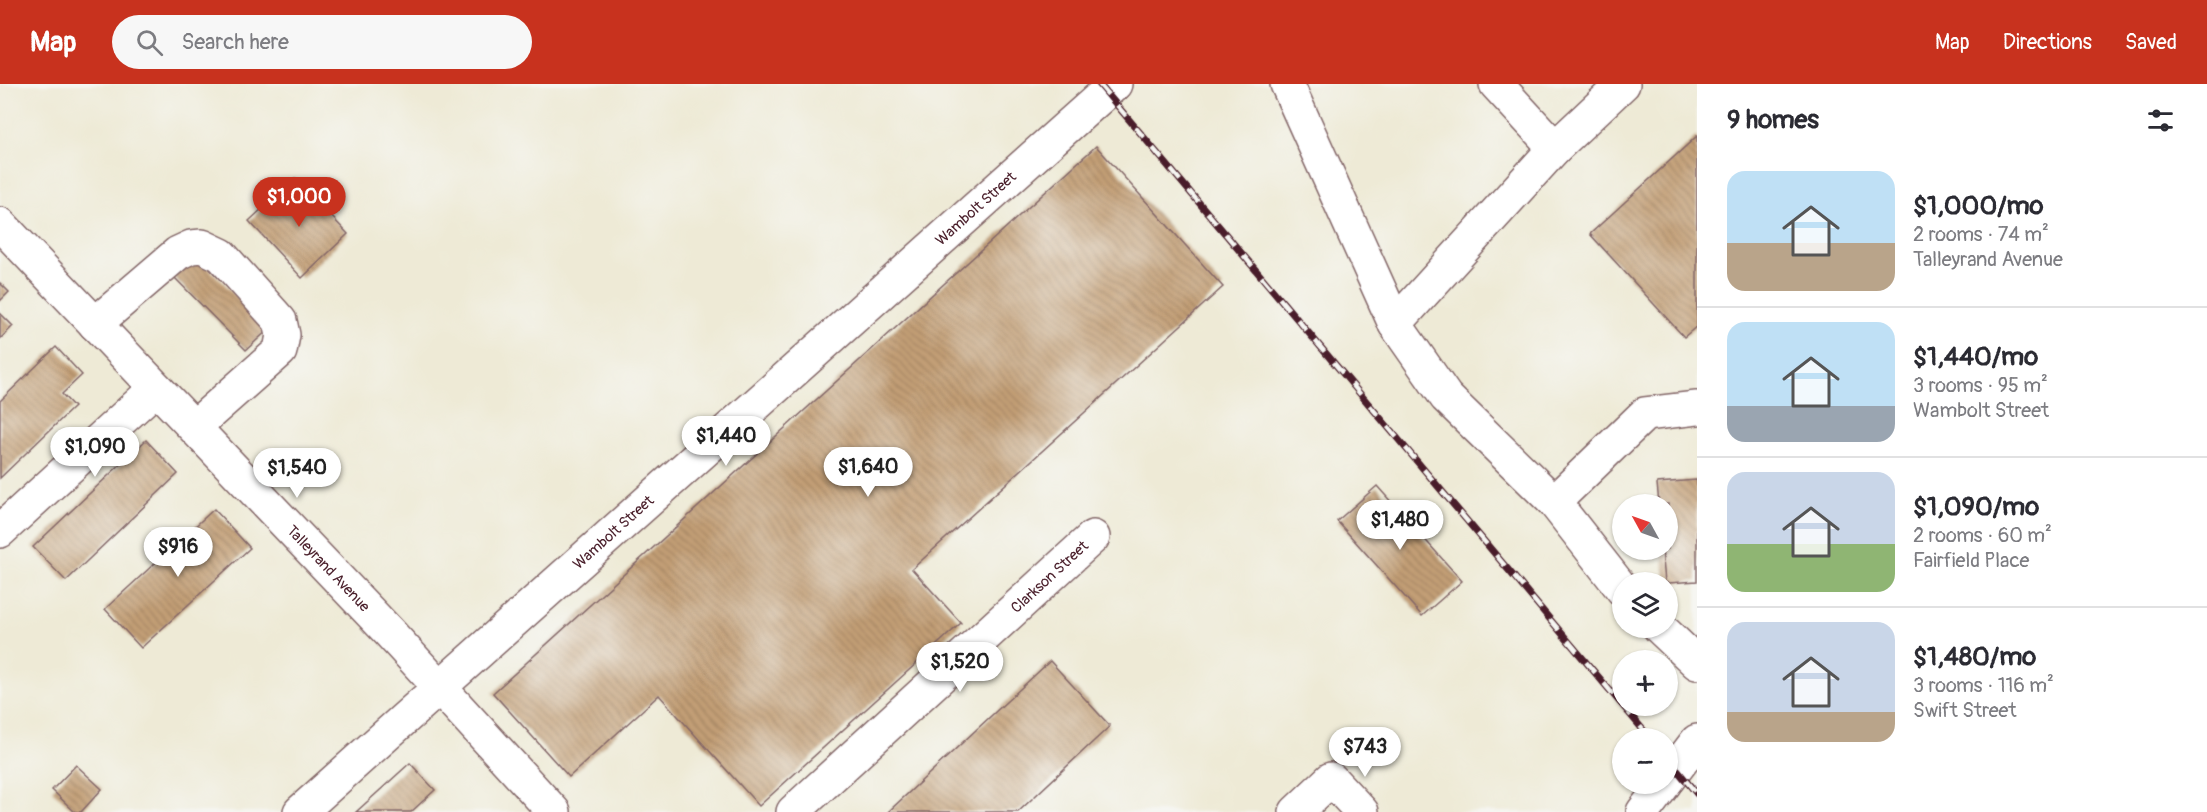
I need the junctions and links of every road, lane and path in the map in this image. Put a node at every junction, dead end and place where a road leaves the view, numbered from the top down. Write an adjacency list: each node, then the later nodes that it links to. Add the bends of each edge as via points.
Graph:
1 (1115, 84): 18 (street, Wambolt Street)
2 (1287, 84): 8 (street)
3 (1496, 84): 5 (street)
4 (1623, 84): 5 (street)
5 (1555, 148): 8 (street)
6 (0, 225): 7 (street, Talleyrand Avenue)
7 (95, 324): 9 (street, Talleyrand Avenue); 11 (street, via 178,253 202,246 221,255 280,321 283,334 280,351)
8 (1395, 324): 12 (street, via 1446,397)
9 (156, 388): 11 (street, Talleyrand Avenue); 13 (street)
10 (1697, 408): 12 (street, via 1645,414)
11 (194, 427): 18 (street, Talleyrand Avenue)
12 (1554, 502): 15 (street)
13 (0, 531)
14 (1093, 537): 24 (street, Clarkson Street)
15 (1612, 576)
16 (1671, 638): 17 (street)
17 (1697, 663)
18 (440, 689): 22 (street, Wambolt Street); 23 (street, Talleyrand Avenue)
19 (1697, 741): 20 (street)
20 (1678, 766)
21 (1657, 794): 27 (street)
22 (300, 812)
23 (554, 812)
24 (793, 812)
25 (1296, 812): 26 (street, via 1331,779)
26 (1362, 812)
27 (1643, 812)

